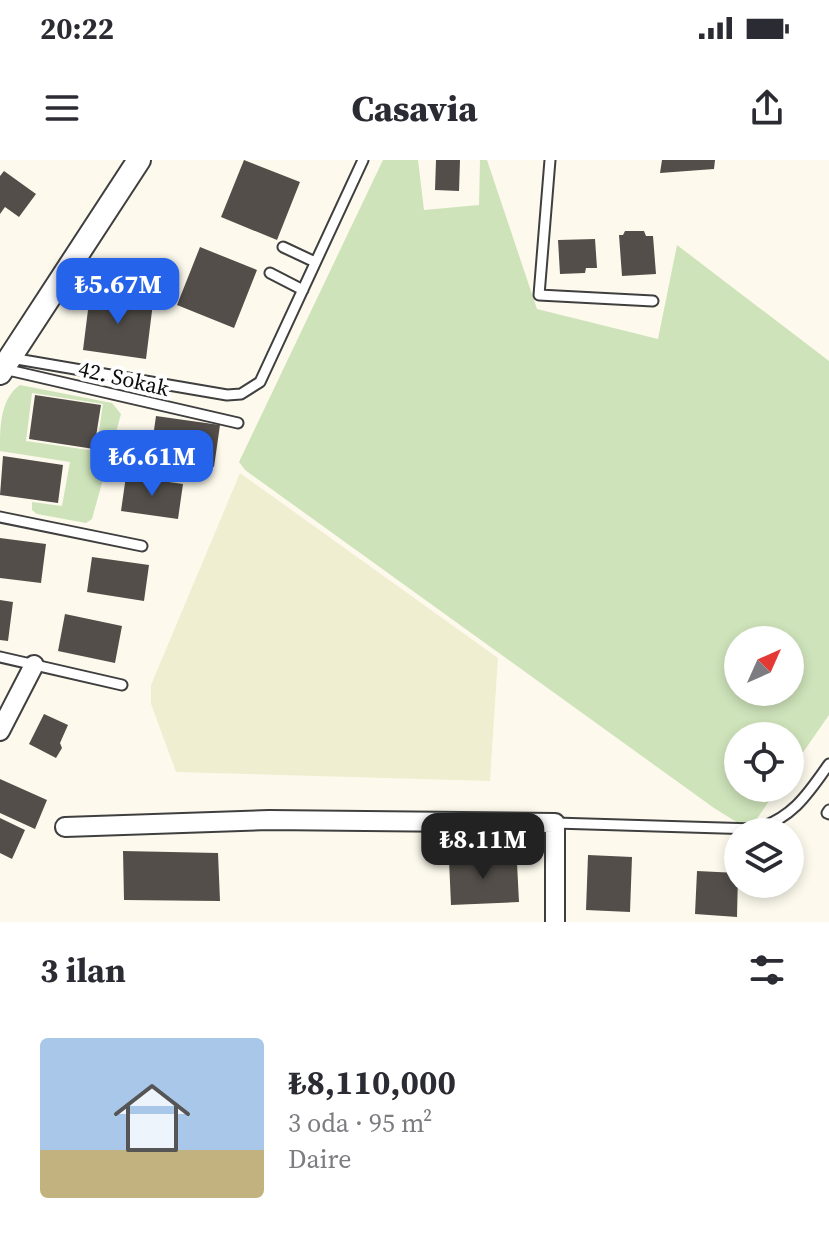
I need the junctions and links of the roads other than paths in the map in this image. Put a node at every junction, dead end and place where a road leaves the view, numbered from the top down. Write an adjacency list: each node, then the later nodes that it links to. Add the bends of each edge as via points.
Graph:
1 (139, 160): 9 (street)
2 (363, 160): 5 (lane)
3 (550, 160): 8 (lane, via 539,295)
4 (283, 247): 5 (lane)
5 (315, 262): 7 (lane)
6 (270, 273): 7 (lane)
7 (303, 290): 9 (lane, via 260,382 241,394)
8 (653, 301)
9 (4, 366): 10 (lane, 42. Sokak)
10 (238, 423)
11 (0, 517): 12 (lane)
12 (142, 546)
13 (0, 657): 14 (lane)
14 (34, 665): 15 (lane); 16 (street)
15 (122, 685)
16 (0, 731)
17 (829, 764): 18 (lane, via 789,814 755,829)
18 (555, 823): 19 (street, via 269,820); 20 (street)
19 (65, 827)
20 (555, 922)

